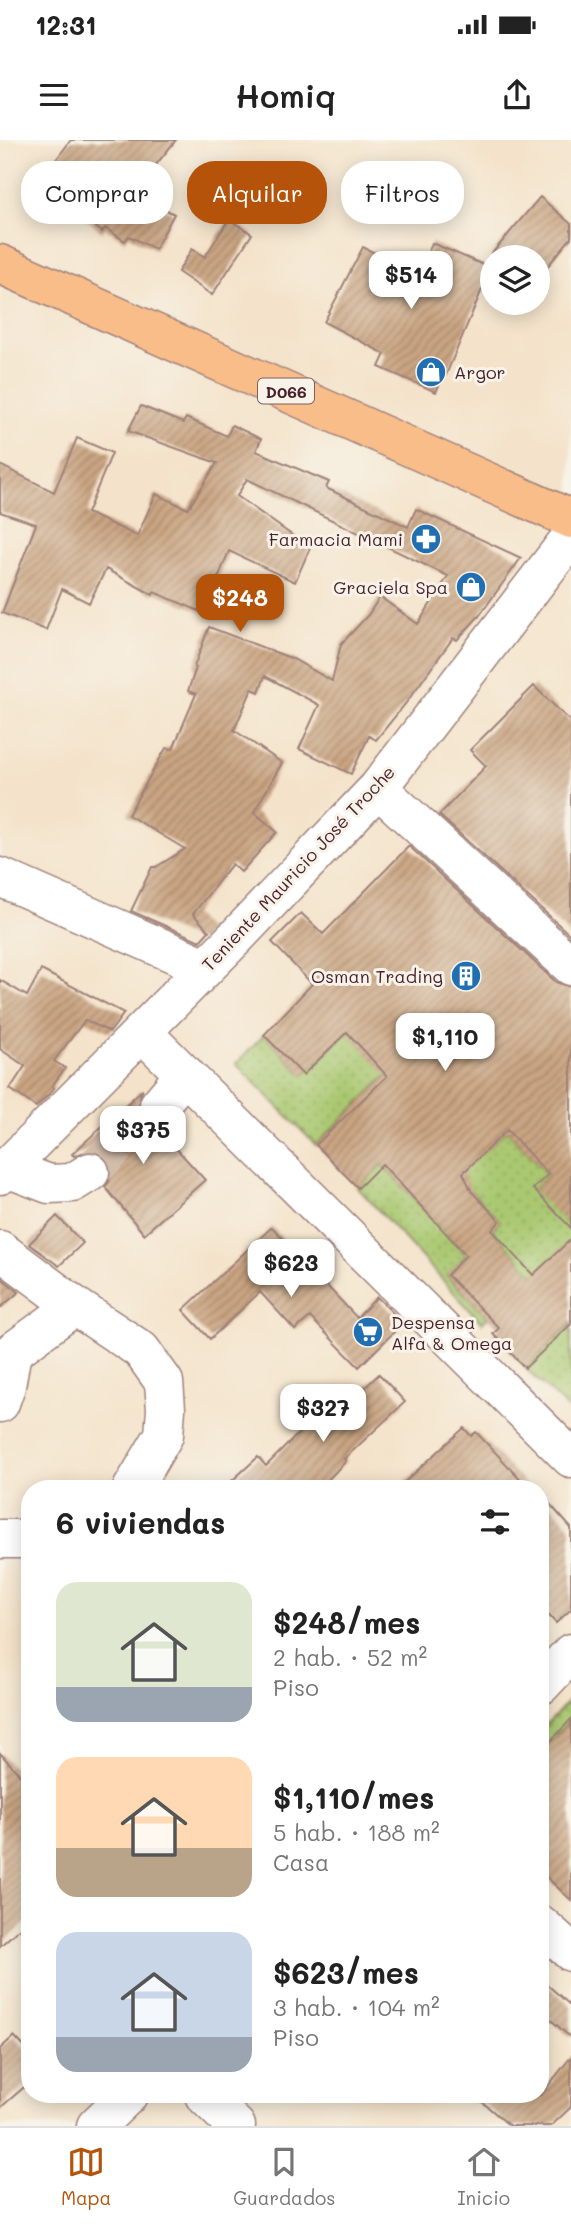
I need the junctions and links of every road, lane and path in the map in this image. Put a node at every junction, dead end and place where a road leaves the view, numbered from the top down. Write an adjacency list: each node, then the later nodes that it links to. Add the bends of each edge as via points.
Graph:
1 (0, 264): 2 (main road, D066)
2 (571, 519)
3 (571, 537): 4 (street, Teniente Mauricio José Troche)
4 (378, 788): 6 (street); 7 (street, Teniente Mauricio José Troche)
5 (0, 877): 7 (street)
6 (571, 966)
7 (205, 967): 8 (street, Teniente Mauricio José Troche)
8 (142, 1032): 9 (street); 11 (street, Teniente Mauricio José Troche)
9 (186, 1074): 10 (street); 17 (street)
10 (159, 1105)
11 (3, 1172): 12 (street, via 49,1184 72,1183)
12 (90, 1172)
13 (0, 1250): 14 (street)
14 (75, 1306): 15 (street); 18 (street, via 141,1350 164,1382 164,1435)
15 (6, 1357): 16 (street, via 6,1387)
16 (0, 1403)
17 (571, 1458)
18 (137, 1480)
19 (0, 1539): 20 (street)
20 (21, 1539)
21 (571, 1653): 22 (street)
22 (549, 1676)
23 (549, 1932): 24 (street)
24 (571, 1952)
25 (120, 2103): 27 (street)
26 (212, 2103): 28 (street)
27 (96, 2126)
28 (236, 2126)

